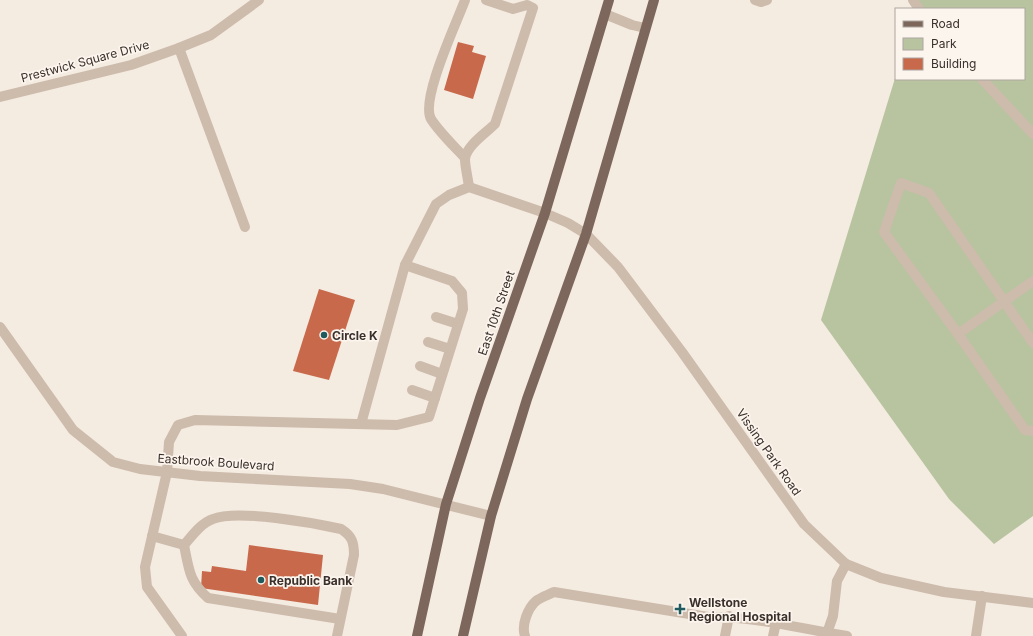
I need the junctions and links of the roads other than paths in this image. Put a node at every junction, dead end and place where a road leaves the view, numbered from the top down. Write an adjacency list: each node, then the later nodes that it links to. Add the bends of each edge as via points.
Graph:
1 (258, 0): 11 (street, Prestwick Square Drive, via 211,35)
2 (465, 0): 15 (street, via 429,101 430,118)
3 (486, 0): 8 (street, via 513,9)
4 (609, 0): 9 (main road, East 10th Street)
5 (654, 0): 10 (main road)
6 (755, 0): 7 (street)
7 (767, 0)
8 (527, 4): 15 (street, via 495,124 472,144)
9 (605, 14): 10 (street); 17 (main road, East 10th Street)
10 (645, 28): 19 (main road)
11 (179, 48): 13 (street, Prestwick Square Drive, via 131,65); 18 (street)
12 (983, 80): 14 (street)
13 (0, 97)
14 (1033, 134)
15 (465, 158): 16 (street)
16 (469, 187): 17 (street, Vissing Park Road); 20 (street, via 449,195 436,204)
17 (545, 213): 19 (street, Vissing Park Road); 37 (main road, East 10th Street)
18 (245, 227)
19 (586, 234): 38 (main road, via 527,399); 41 (street, Vissing Park Road, via 618,267 682,352 804,524)
20 (405, 266): 24 (street, via 452,281 462,293 464,309); 34 (street, via 398,305)
21 (1033, 280): 22 (street)
22 (1004, 301): 26 (street); 26 (street, via 929,193 901,183 884,232); 28 (street)
23 (436, 317): 24 (street)
24 (458, 324): 29 (street)
25 (0, 327): 36 (street, Eastbrook Boulevard, via 73,430 113,462)
26 (958, 334): 35 (street, via 1025,430)
27 (428, 342): 29 (street)
28 (1033, 343)
29 (450, 350): 31 (street)
30 (420, 366): 31 (street)
31 (442, 374): 33 (street)
32 (412, 390): 33 (street)
33 (435, 398): 34 (street, via 429,417 397,425)
34 (361, 424): 36 (street, via 195,420 178,425 170,442)
35 (1033, 431)
36 (167, 472): 37 (street, Eastbrook Boulevard, via 242,479 350,484); 39 (street)
37 (446, 504): 38 (street, Eastbrook Boulevard); 50 (main road, East 10th Street)
38 (491, 516): 51 (main road)
39 (152, 536): 40 (street); 48 (street, via 145,567 147,587)
40 (184, 546): 45 (street, via 189,571 196,587 208,598); 45 (street, via 199,528 212,519 223,516 259,516 341,529 350,534 354,544 354,555)
41 (846, 564): 42 (street, Vissing Park Road, via 881,578 944,592); 47 (street, via 837,581 833,616)
42 (982, 596): 43 (street, Vissing Park Road); 56 (street)
43 (1033, 603)
44 (729, 616): 46 (street); 52 (street, via 708,617 554,592 536,601 526,615 523,632); 53 (street)
45 (340, 619): 49 (street)
46 (776, 623): 47 (street); 54 (street)
47 (826, 634): 55 (street)
48 (182, 636)
49 (337, 636)
50 (417, 636)
51 (464, 636)
52 (525, 636)
53 (725, 636)
54 (774, 636)
55 (847, 636)
56 (976, 636)

